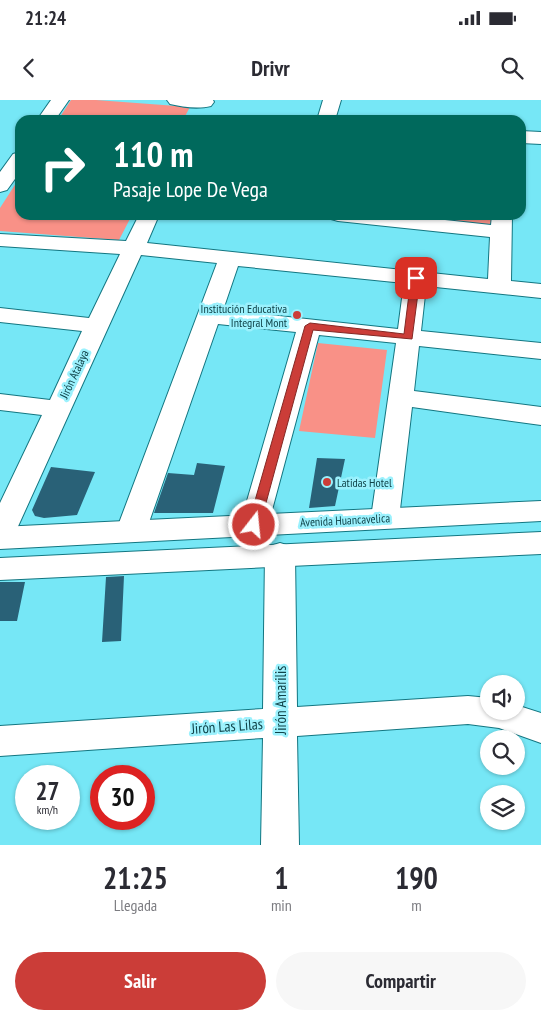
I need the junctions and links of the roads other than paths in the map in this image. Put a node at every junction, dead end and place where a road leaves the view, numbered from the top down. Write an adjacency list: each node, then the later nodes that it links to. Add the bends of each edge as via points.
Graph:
1 (60, 100): 5 (main road)
2 (176, 100): 4 (main road)
3 (332, 100): 7 (main road)
4 (206, 101): 6 (main road)
5 (50, 115)
6 (199, 115)
7 (328, 115)
8 (526, 137): 9 (main road)
9 (541, 138)
10 (15, 165): 11 (main road)
11 (0, 186)
12 (147, 220): 16 (main road, Jirón Atalaya)
13 (429, 220): 14 (main road)
14 (502, 224): 19 (main road)
15 (0, 240): 16 (main road)
16 (133, 248): 17 (main road); 23 (main road, Jirón Atalaya)
17 (230, 258): 18 (main road); 22 (main road)
18 (416, 278): 19 (main road); 25 (main road)
19 (499, 287): 20 (main road)
20 (541, 291)
21 (0, 315): 23 (main road)
22 (209, 316): 24 (main road); 34 (main road)
23 (96, 326): 29 (main road, Jirón Atalaya)
24 (310, 326): 25 (main road); 33 (main road)
25 (408, 337): 26 (main road); 27 (main road)
26 (541, 351)
27 (401, 397): 30 (main road); 32 (main road)
28 (0, 402): 29 (main road)
29 (58, 409): 35 (main road, Jirón Atalaya)
30 (541, 416)
31 (541, 511): 32 (main road, Avenida Huancavelica)
32 (386, 518): 33 (main road, Avenida Huancavelica)
33 (254, 525): 34 (main road, Avenida Huancavelica)
34 (131, 531): 36 (main road, Avenida Huancavelica)
35 (0, 533)
36 (0, 538)
37 (541, 543): 38 (main road)
38 (280, 554): 39 (main road); 40 (main road, Jirón Amarilis)
39 (0, 569)
40 (280, 722): 41 (main road, Jirón Las Lilas, via 468,710 499,714); 42 (main road, Jirón Las Lilas); 43 (main road, Jirón Amarilis)
41 (541, 728)
42 (0, 741)
43 (280, 845)

